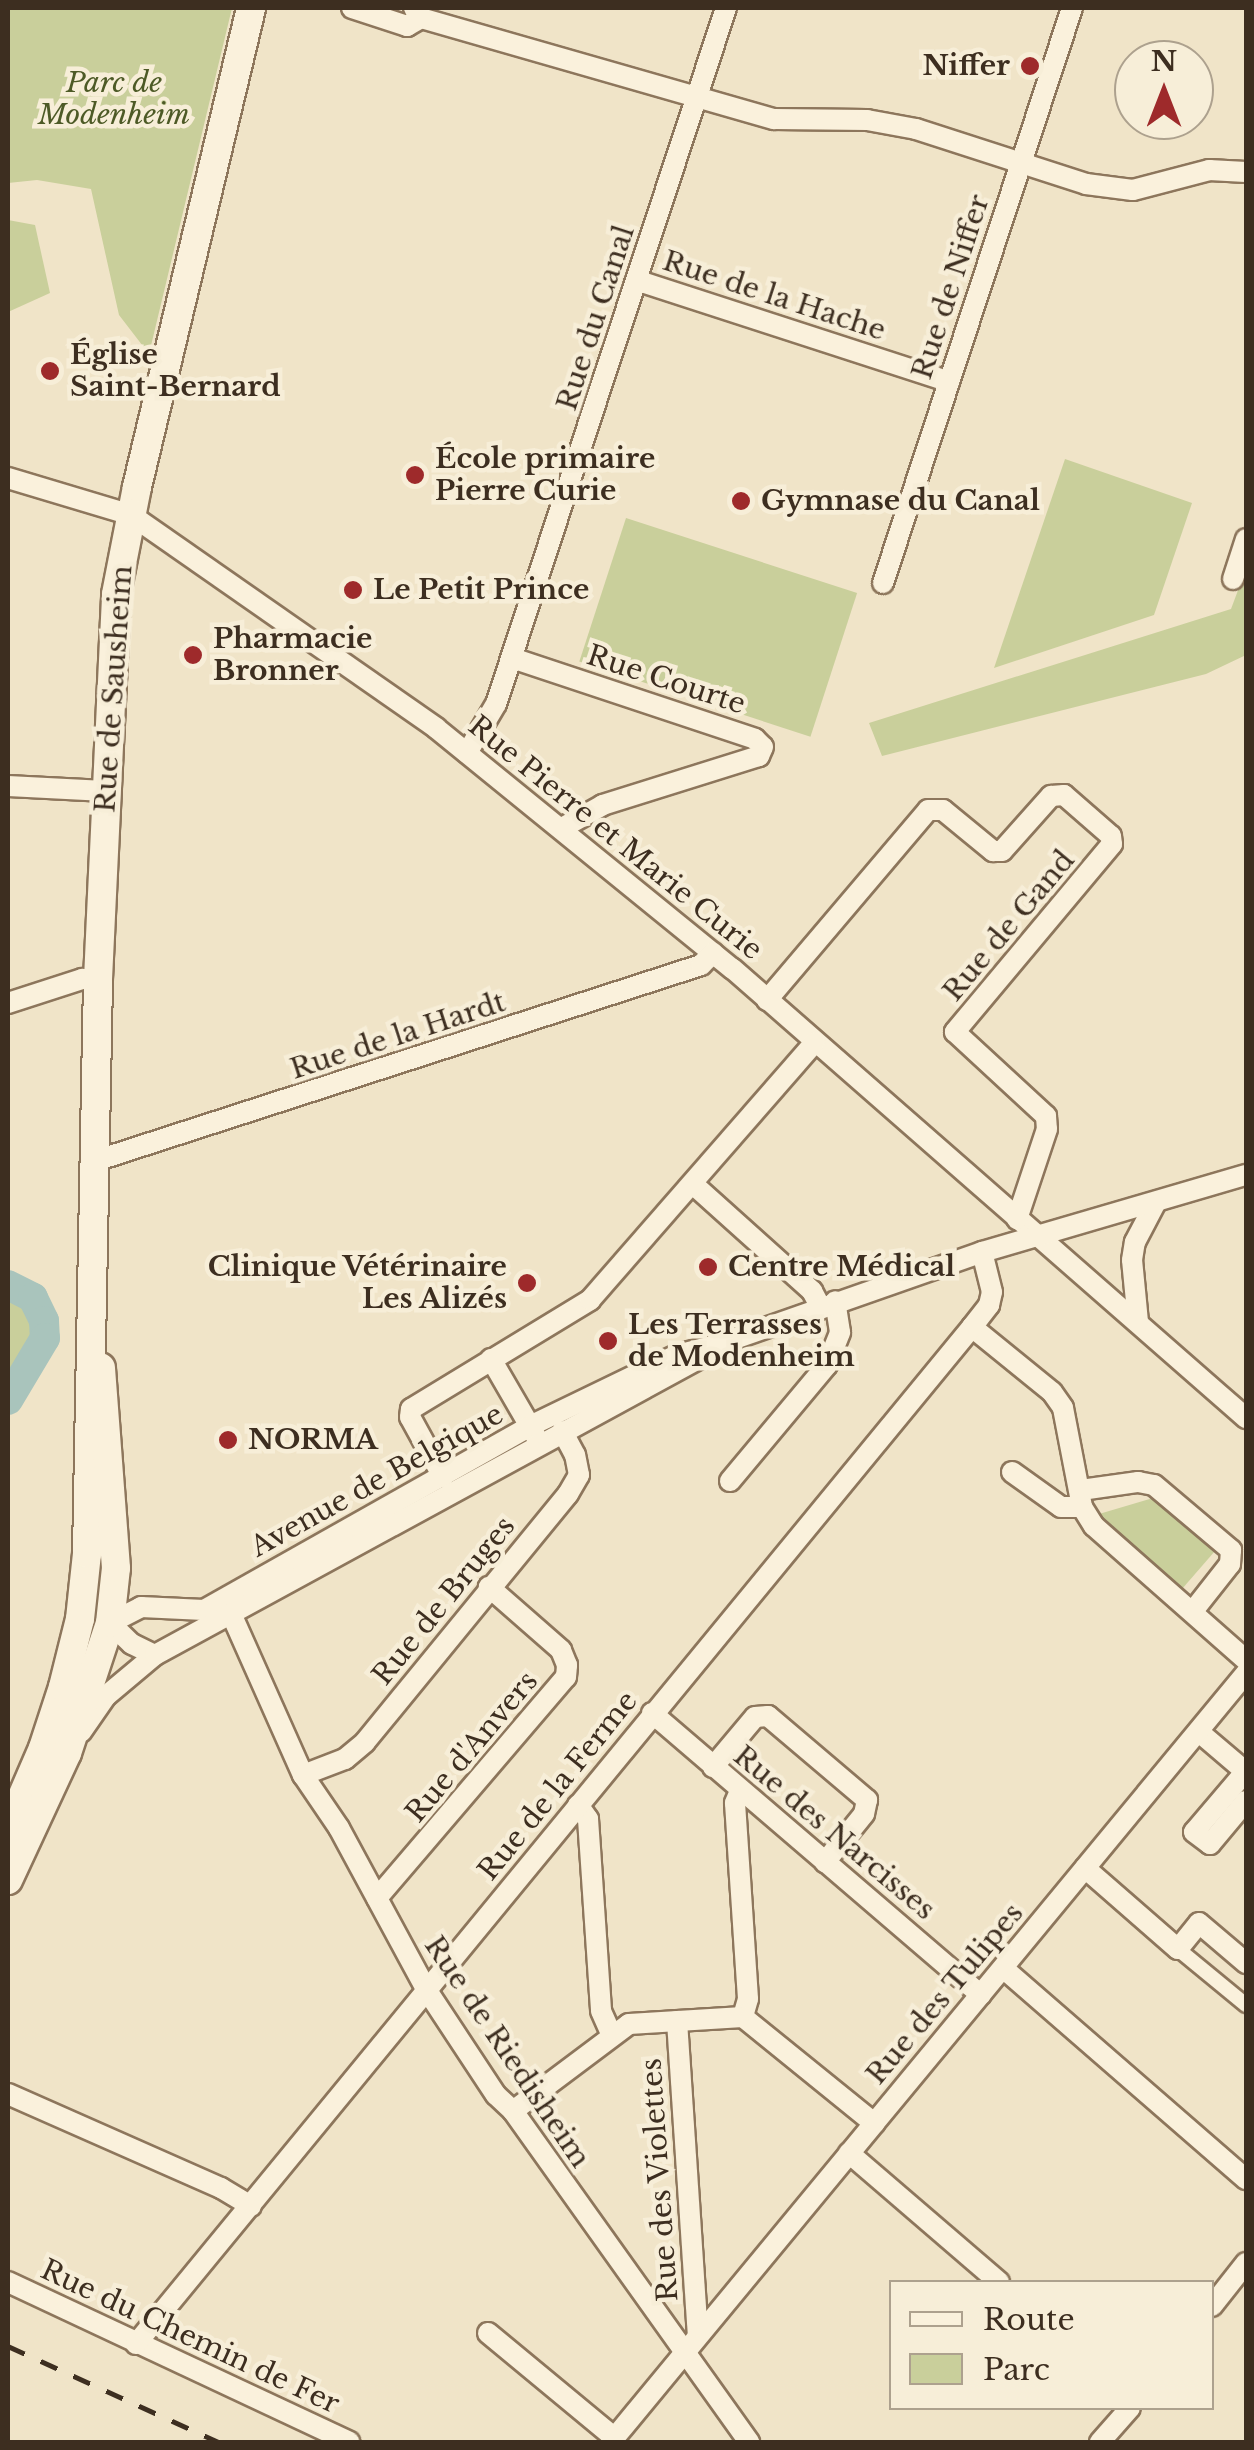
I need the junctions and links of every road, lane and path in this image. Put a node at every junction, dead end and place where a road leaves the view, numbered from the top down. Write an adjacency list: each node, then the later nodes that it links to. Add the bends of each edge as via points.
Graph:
1 (251, 8): 12 (main road, Rue de Sausheim)
2 (352, 8): 5 (street, via 407,26)
3 (726, 8): 6 (street, Rue du Canal)
4 (1072, 8): 7 (street, Rue de Niffer)
5 (417, 13): 6 (street)
6 (697, 98): 7 (street, via 774,119 867,120 916,129); 9 (street, Rue du Canal)
7 (1020, 164): 8 (street, via 1133,190 1209,170); 10 (street, Rue de Niffer)
8 (1246, 172)
9 (639, 280): 10 (street, Rue de la Hache); 16 (street, Rue du Canal)
10 (949, 382): 15 (street, Rue de Niffer)
11 (8, 478): 12 (street, Rue Pierre et Marie Curie)
12 (132, 516): 17 (street, Rue Pierre et Marie Curie); 19 (main road, Rue de Sausheim, via 116,594)
13 (1246, 539): 14 (street)
14 (1234, 578)
15 (883, 583)
16 (512, 658): 17 (street, Rue du Canal, via 496,704); 20 (street, Rue Courte, via 762,747 758,756 603,805)
17 (467, 753): 20 (street, Rue Pierre et Marie Curie)
18 (8, 786): 19 (street)
19 (105, 791): 22 (main road, Rue de Sausheim)
20 (562, 828): 21 (street, Rue Pierre et Marie Curie)
21 (714, 953): 23 (street, Rue Pierre et Marie Curie); 26 (street, Rue de la Hardt, via 701,966)
22 (98, 979): 24 (street); 26 (main road, Rue de Sausheim)
23 (768, 1000): 25 (street, Rue Pierre et Marie Curie); 30 (street, Rue de Gand, via 928,810 943,810 993,851 1002,851 1051,796 1064,795 1112,836 956,1032 1046,1116)
24 (8, 1003)
25 (815, 1042): 28 (street); 30 (street, Rue Pierre et Marie Curie)
26 (94, 1161): 35 (main road, Rue de Sausheim)
27 (1246, 1175): 29 (street, Avenue de Belgique)
28 (694, 1184): 33 (street); 38 (street, via 590,1300)
29 (1156, 1202): 31 (street, Avenue de Belgique); 34 (street, via 1132,1260)
30 (1017, 1218): 31 (street, Rue Pierre et Marie Curie)
31 (1036, 1238): 32 (street, Avenue de Belgique); 34 (street, Rue Pierre et Marie Curie)
32 (982, 1252): 33 (street, Avenue de Belgique); 36 (street, Rue de la Ferme, via 992,1292)
33 (828, 1304): 37 (street, Avenue de Belgique); 44 (street, via 840,1332 827,1364)
34 (1138, 1322): 39 (street, Rue Pierre et Marie Curie)
35 (94, 1324): 49 (main road, Rue de Sausheim); 50 (main road, Rue de Sausheim, via 114,1502)
36 (972, 1326): 45 (street, via 1063,1408); 54 (street, Rue de la Ferme)
37 (720, 1344): 40 (street, Avenue de Belgique); 41 (street, Avenue de Belgique, via 622,1378)
38 (490, 1360): 41 (street); 43 (street, via 411,1409)
39 (1246, 1418)
40 (562, 1431): 41 (street, Avenue de Belgique); 46 (street, Rue de Bruges, via 579,1475)
41 (535, 1435): 43 (street, Avenue de Belgique); 47 (street, Avenue de Belgique)
42 (1012, 1472): 45 (street, via 1061,1507)
43 (443, 1476): 47 (street, Avenue de Belgique)
44 (730, 1481)
45 (1082, 1499): 48 (street, via 1094,1526); 48 (street, via 1138,1482 1154,1485 1231,1550 1230,1564)
46 (490, 1587): 59 (street, Rue de Bruges, via 365,1742 346,1760); 67 (street, Rue d'Anvers, via 561,1650 566,1677)
47 (228, 1608): 50 (street, Avenue de Belgique, via 141,1607); 51 (street, Avenue de Belgique); 59 (street, Rue de Riedisheim)
48 (1193, 1612): 52 (street)
49 (80, 1619): 50 (street); 63 (main road, Rue de Sausheim, via 43,1748)
50 (110, 1623): 51 (street); 56 (main road, Rue de Sausheim)
51 (155, 1655): 56 (street, Avenue de Belgique, via 106,1696)
52 (1246, 1660)
53 (1246, 1672): 55 (street, Rue des Tulipes)
54 (652, 1713): 57 (street, Rue des Narcisses); 62 (street, Rue de la Ferme)
55 (1199, 1732): 58 (street); 65 (street, Rue des Tulipes)
56 (66, 1752): 66 (main road, Rue de Sausheim)
57 (713, 1767): 60 (street, Rue des Narcisses); 64 (street, via 754,1717 768,1716 811,1752 867,1800 864,1814)
58 (1246, 1771): 61 (street, via 1194,1832 1210,1844)
59 (303, 1775): 67 (street, Rue de Riedisheim)
60 (740, 1791): 64 (street, Rue des Narcisses); 74 (street, via 734,1803 748,2000)
61 (1246, 1802)
62 (578, 1805): 71 (street, Rue de la Ferme); 76 (street, via 588,1819 601,2011)
63 (8, 1829)
64 (825, 1862): 72 (street, Rue des Narcisses)
65 (1086, 1868): 68 (street); 70 (street, Rue des Tulipes)
66 (8, 1880)
67 (377, 1898): 71 (street, Rue de Riedisheim)
68 (1178, 1949): 69 (street, via 1199,1923); 73 (street)
69 (1246, 1963)
70 (1002, 1968): 72 (street, Rue des Tulipes); 81 (street)
71 (426, 1990): 78 (street, Rue de Riedisheim, via 496,2095); 82 (street, Rue de la Ferme)
72 (981, 1994): 79 (street, Rue des Tulipes)
73 (1246, 2006)
74 (743, 2017): 75 (street); 79 (street)
75 (677, 2021): 76 (street, via 629,2024); 86 (street, Rue des Violettes)
76 (612, 2034): 78 (street)
77 (8, 2094): 82 (street)
78 (514, 2111): 89 (street, Rue de Riedisheim)
79 (874, 2123): 80 (street, Rue des Tulipes)
80 (849, 2154): 84 (street); 87 (street, Rue des Tulipes)
81 (1246, 2179)
82 (251, 2206): 92 (street, Rue de la Ferme)
83 (1246, 2263): 88 (street)
84 (997, 2280)
85 (8, 2282): 92 (street, Rue du Chemin de Fer)
86 (694, 2297): 87 (street); 89 (street); 91 (street, Rue des Violettes)
87 (724, 2302): 91 (street, Rue des Tulipes)
88 (1214, 2303)
89 (660, 2316): 91 (street, Rue de Riedisheim)
90 (488, 2333): 94 (street)
91 (692, 2342): 94 (street, Rue des Tulipes); 96 (street, Rue de Riedisheim)
92 (136, 2344): 95 (street, Rue du Chemin de Fer)
93 (1128, 2410): 97 (street)
94 (613, 2440)
95 (350, 2442)
96 (748, 2442)
97 (1100, 2442)

